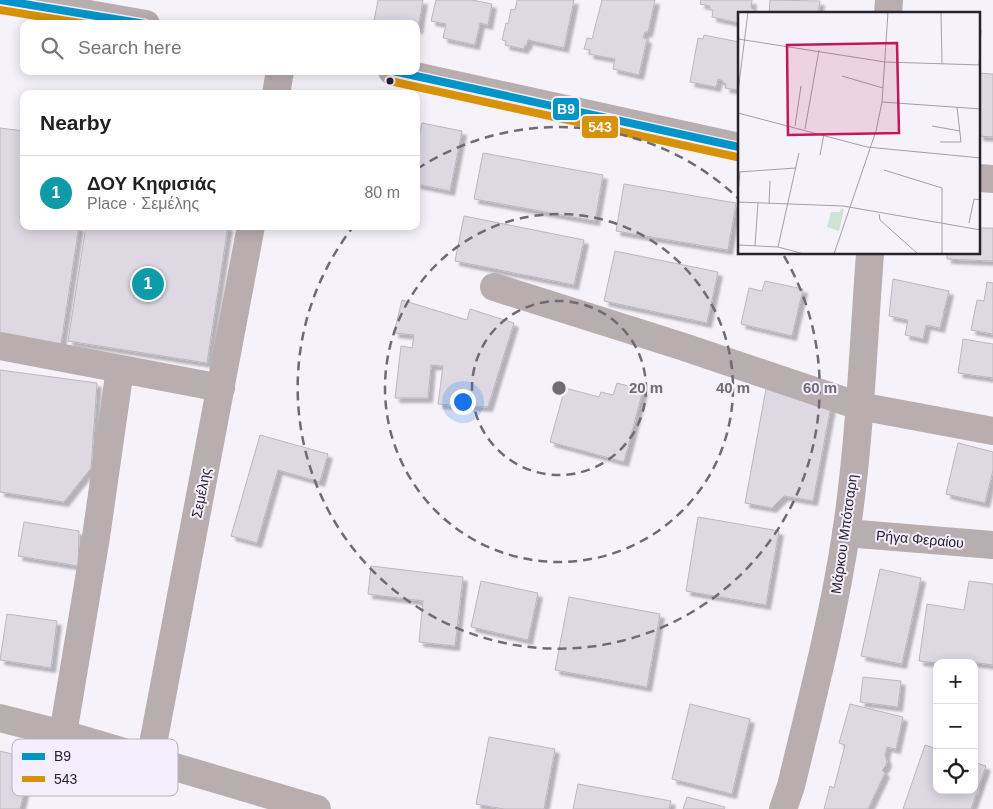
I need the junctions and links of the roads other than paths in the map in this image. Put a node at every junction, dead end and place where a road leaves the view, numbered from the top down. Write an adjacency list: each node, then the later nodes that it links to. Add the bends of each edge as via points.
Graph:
1 (0, 0): 2 (street)
2 (124, 20)
3 (279, 75): 5 (street)
4 (410, 75): 6 (street)
5 (277, 90)
6 (738, 147)
7 (980, 178): 8 (street)
8 (993, 179)
9 (250, 230): 14 (street, Σεμέλης)
10 (870, 255): 15 (street, Μάρκου Μπότσαρη)
11 (494, 287): 15 (street)
12 (0, 346): 13 (street)
13 (120, 369): 14 (street); 20 (street)
14 (220, 388): 22 (street, Σεμέλης)
15 (860, 406): 16 (street); 17 (street, Μάρκου Μπότσαρη)
16 (993, 431)
17 (846, 533): 18 (street, Ρήγα Φεραίου); 25 (street, Μάρκου Μπότσαρη, via 832,613)
18 (993, 545)
19 (0, 718): 20 (street)
20 (63, 734): 21 (street)
21 (80, 739)
22 (154, 739)
23 (178, 768): 24 (street)
24 (317, 809)
25 (783, 809)

